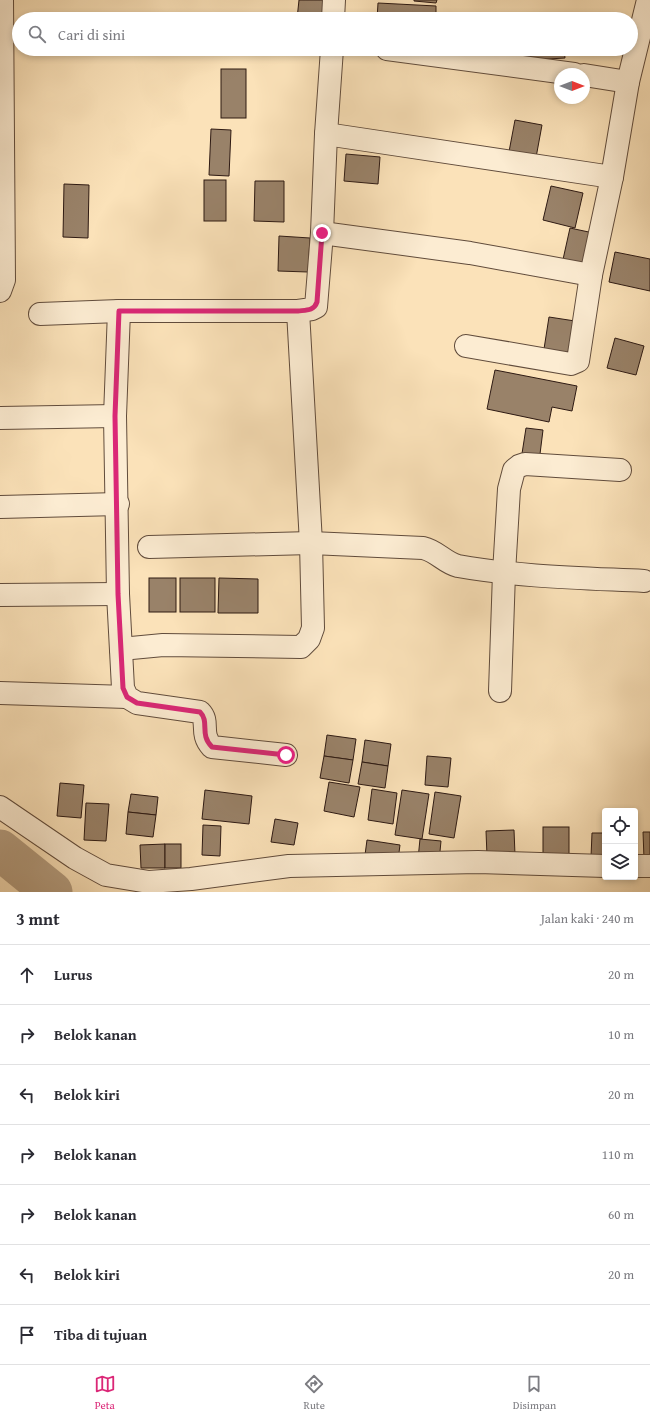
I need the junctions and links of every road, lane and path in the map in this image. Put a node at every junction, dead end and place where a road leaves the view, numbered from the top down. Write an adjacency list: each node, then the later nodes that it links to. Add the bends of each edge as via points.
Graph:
1 (2, 0): 16 (street)
2 (334, 0): 4 (street)
3 (648, 0): 5 (street)
4 (333, 12)
5 (638, 41)
6 (332, 56): 12 (street)
7 (439, 56): 9 (street)
8 (634, 56): 11 (street)
9 (554, 71)
10 (590, 77): 11 (street)
11 (628, 82): 13 (street)
12 (326, 134): 13 (street); 14 (street)
13 (612, 177): 15 (street)
14 (322, 233): 15 (street, via 470,253); 18 (street, via 316,307)
15 (591, 275): 20 (street, via 580,354 575,363)
16 (2, 288)
17 (119, 311): 18 (street); 19 (street); 21 (street)
18 (298, 311): 26 (street)
19 (40, 314)
20 (466, 346)
21 (115, 416): 22 (street); 24 (street)
22 (0, 418)
23 (620, 470): 28 (street, via 519,466 514,470 509,489)
24 (118, 504): 25 (street); 30 (street)
25 (0, 507)
26 (311, 543): 27 (street); 28 (street, via 423,548 431,550 450,564); 32 (street, via 313,628 309,639 301,648 164,645)
27 (149, 547)
28 (504, 573): 29 (street); 33 (street)
29 (644, 581)
30 (118, 594): 31 (street); 32 (street)
31 (0, 595)
32 (122, 649): 35 (street, via 122,678)
33 (500, 691)
34 (0, 693): 35 (street)
35 (127, 697): 36 (street, via 146,706 200,712 204,718 206,740 212,747)
36 (286, 755)
37 (0, 807): 41 (street, via 75,858 106,875)
38 (602, 866): 41 (street, via 478,862 297,866)
39 (638, 866): 40 (street)
40 (650, 866)
41 (148, 887)

